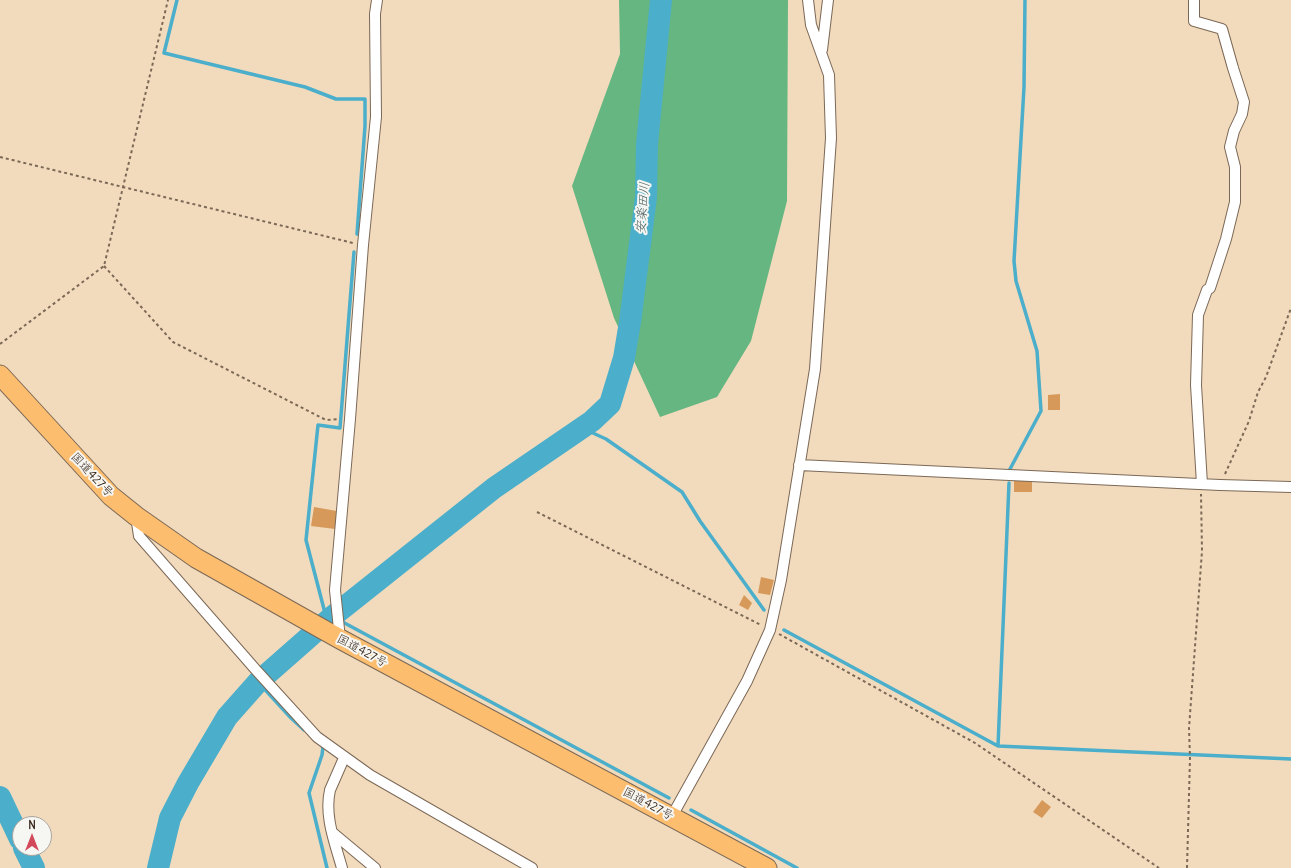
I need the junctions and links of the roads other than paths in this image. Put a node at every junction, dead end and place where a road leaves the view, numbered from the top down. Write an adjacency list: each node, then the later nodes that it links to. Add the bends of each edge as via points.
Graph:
1 (377, 0): 11 (street, via 376,117 335,590)
2 (808, 0): 5 (street, via 811,25)
3 (828, 0): 5 (street)
4 (1194, 0): 8 (street, via 1194,21 1222,29 1244,102 1230,147 1235,167 1235,202 1210,288 1198,315 1196,385)
5 (821, 51): 7 (street, via 829,75 831,138 814,369)
6 (0, 375): 10 (highway, 国道427号, via 111,496)
7 (799, 465): 8 (street); 13 (street, via 781,580 770,630 747,681)
8 (1202, 484): 9 (street)
9 (1291, 487)
10 (136, 516): 11 (highway, 国道427号, via 196,558 307,620); 12 (street, via 139,536 317,738)
11 (335, 630): 13 (highway, 国道427号)
12 (344, 758): 14 (street, via 328,796 328,817); 17 (street)
13 (672, 816): 18 (highway, 国道427号)
14 (333, 833): 15 (street); 16 (street)
15 (342, 868)
16 (375, 868)
17 (532, 868)
18 (768, 868)

